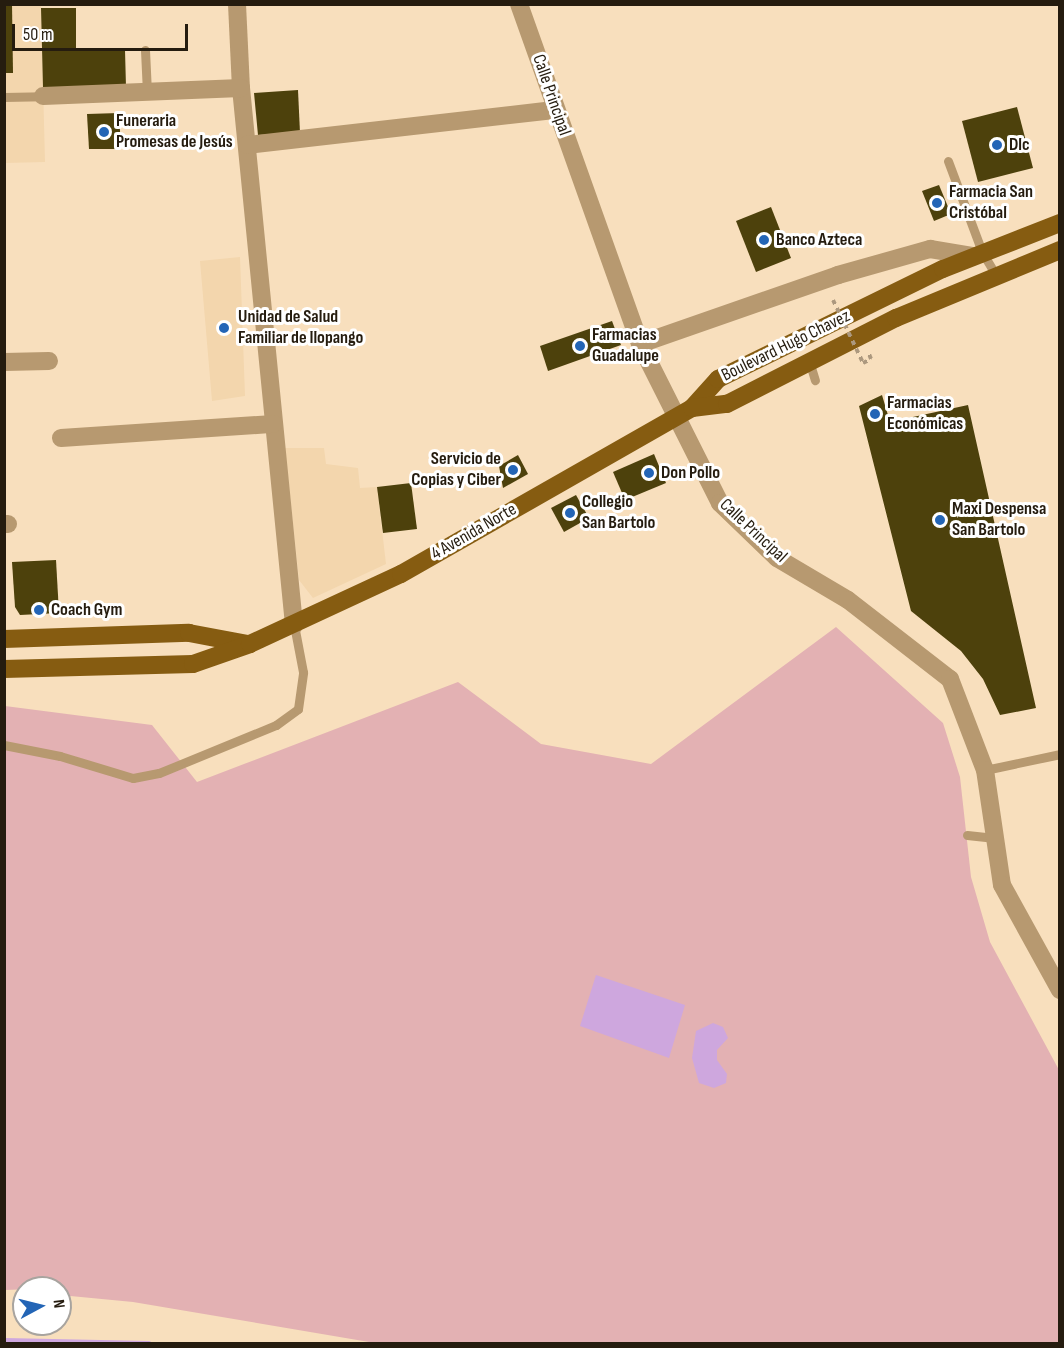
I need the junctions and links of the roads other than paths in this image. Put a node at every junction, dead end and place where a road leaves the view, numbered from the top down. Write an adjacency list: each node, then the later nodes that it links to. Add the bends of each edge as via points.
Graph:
1 (237, 4): 4 (street)
2 (519, 4): 8 (street, Calle Principal)
3 (145, 50): 5 (lane)
4 (241, 88): 5 (street); 9 (street)
5 (147, 92): 6 (street)
6 (44, 96): 7 (lane)
7 (4, 97)
8 (556, 111): 9 (street); 15 (street, Calle Principal)
9 (247, 145): 20 (street)
10 (948, 161): 13 (lane)
11 (1059, 222): 13 (main road, Boulevard Hugo Chavez)
12 (1059, 250): 14 (main road, Boulevard Hugo Chavez)
13 (978, 254): 14 (lane); 15 (street, via 930,249 838,275); 18 (main road, Boulevard Hugo Chavez, via 718,379)
14 (995, 274): 18 (main road, Boulevard Hugo Chavez, via 896,318 812,372 727,404)
15 (640, 344): 19 (street, Calle Principal)
16 (50, 361): 17 (street)
17 (4, 362)
18 (692, 408): 19 (main road, 4 Avenida Norte)
19 (674, 417): 22 (main road, 4 Avenida Norte, via 401,574); 28 (street, Calle Principal, via 720,503 777,558 848,600 950,679)
20 (274, 424): 21 (street); 22 (street)
21 (61, 438)
22 (294, 625): 24 (main road, 4 Avenida Norte); 26 (lane, via 303,672 298,709 276,725 170,769 133,778 60,756)
23 (4, 639): 24 (main road, via 189,633)
24 (250, 644): 25 (main road, 4 Avenida Norte, via 193,664)
25 (4, 669)
26 (4, 745)
27 (1059, 754): 28 (lane)
28 (985, 770): 30 (street, Calle Principal)
29 (967, 835): 30 (lane)
30 (995, 838): 31 (street, Calle Principal, via 1002,885)
31 (1059, 990)

